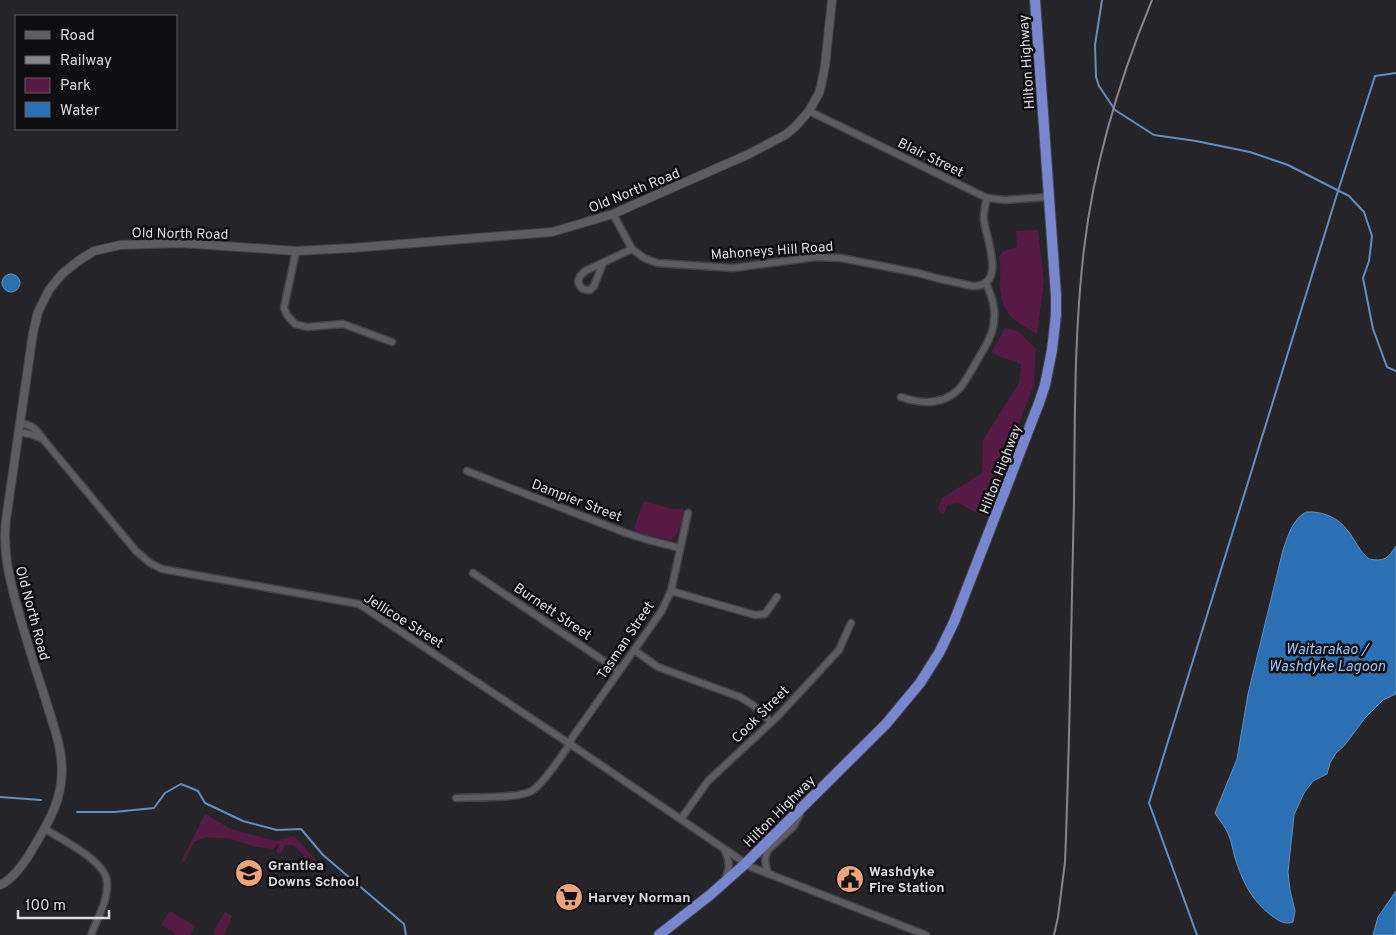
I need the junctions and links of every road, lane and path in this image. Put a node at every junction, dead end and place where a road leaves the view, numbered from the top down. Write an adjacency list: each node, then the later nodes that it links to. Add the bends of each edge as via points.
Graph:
1 (832, 0): 3 (street, Old North Road, via 824,77)
2 (1035, 0): 4 (highway, Hilton Highway)
3 (809, 111): 5 (street, Blair Street); 6 (street, Old North Road, via 795,127 766,146)
4 (1048, 197): 5 (street, Blair Street); 28 (highway, Hilton Highway, via 1056,296 1049,368 1033,420 954,622 930,668 904,704)
5 (987, 198): 10 (street, via 984,216 993,268)
6 (613, 214): 7 (street); 8 (street, Old North Road, via 552,232)
7 (632, 249): 9 (street); 10 (street, Mahoneys Hill Road, via 649,260 670,264 733,268 834,257 972,286)
8 (296, 251): 11 (street, via 284,308 295,324 307,327 343,324); 13 (street, Old North Road, via 180,243 120,245 94,251 62,274 38,312)
9 (603, 263): 9 (street, via 594,286 590,290 580,287 580,276)
10 (986, 283): 12 (street, via 995,310 992,332 960,388 941,400 928,402 916,402)
11 (392, 342)
12 (901, 396)
13 (20, 423): 14 (street, Old North Road); 15 (street, Jellicoe Street, via 34,427)
14 (18, 432): 15 (street); 30 (street, Old North Road, via 4,546 30,653 58,738 61,783 55,809)
15 (43, 439): 26 (street, Jellicoe Street, via 136,551 150,563 162,569 359,604)
16 (467, 470): 18 (street, Dampier Street, via 631,534)
17 (688, 513): 18 (street, Tasman Street)
18 (680, 548): 20 (street, Tasman Street)
19 (472, 573): 24 (street, Burnett Street)
20 (670, 591): 21 (street, via 755,615 765,614); 23 (street, Tasman Street, via 656,619)
21 (777, 597)
22 (851, 623): 25 (street, Cook Street, via 839,650)
23 (634, 650): 24 (street, Tasman Street); 25 (street, via 658,667 740,698)
24 (620, 671): 26 (street, Tasman Street)
25 (771, 722): 29 (street, Cook Street, via 708,781)
26 (570, 744): 27 (street, Tasman Street, via 533,790 521,795); 29 (street, Jellicoe Street)
27 (456, 798)
28 (804, 806): 32 (highway, Hilton Highway); 33 (street, via 793,826 768,850)
29 (680, 819): 31 (street, Jellicoe Street)
30 (45, 829): 35 (street, Old North Road, via 21,866); 36 (street, via 94,860 103,870 108,882 105,900)
31 (724, 849): 32 (street, Jellicoe Street); 34 (street, via 730,865)
32 (745, 864): 33 (street, Jellicoe Street); 34 (highway, Hilton Highway)
33 (768, 874): 38 (street, Jellicoe Street)
34 (724, 883): 37 (highway, Hilton Highway)
35 (0, 885)
36 (91, 935)
37 (659, 935)
38 (926, 935)

